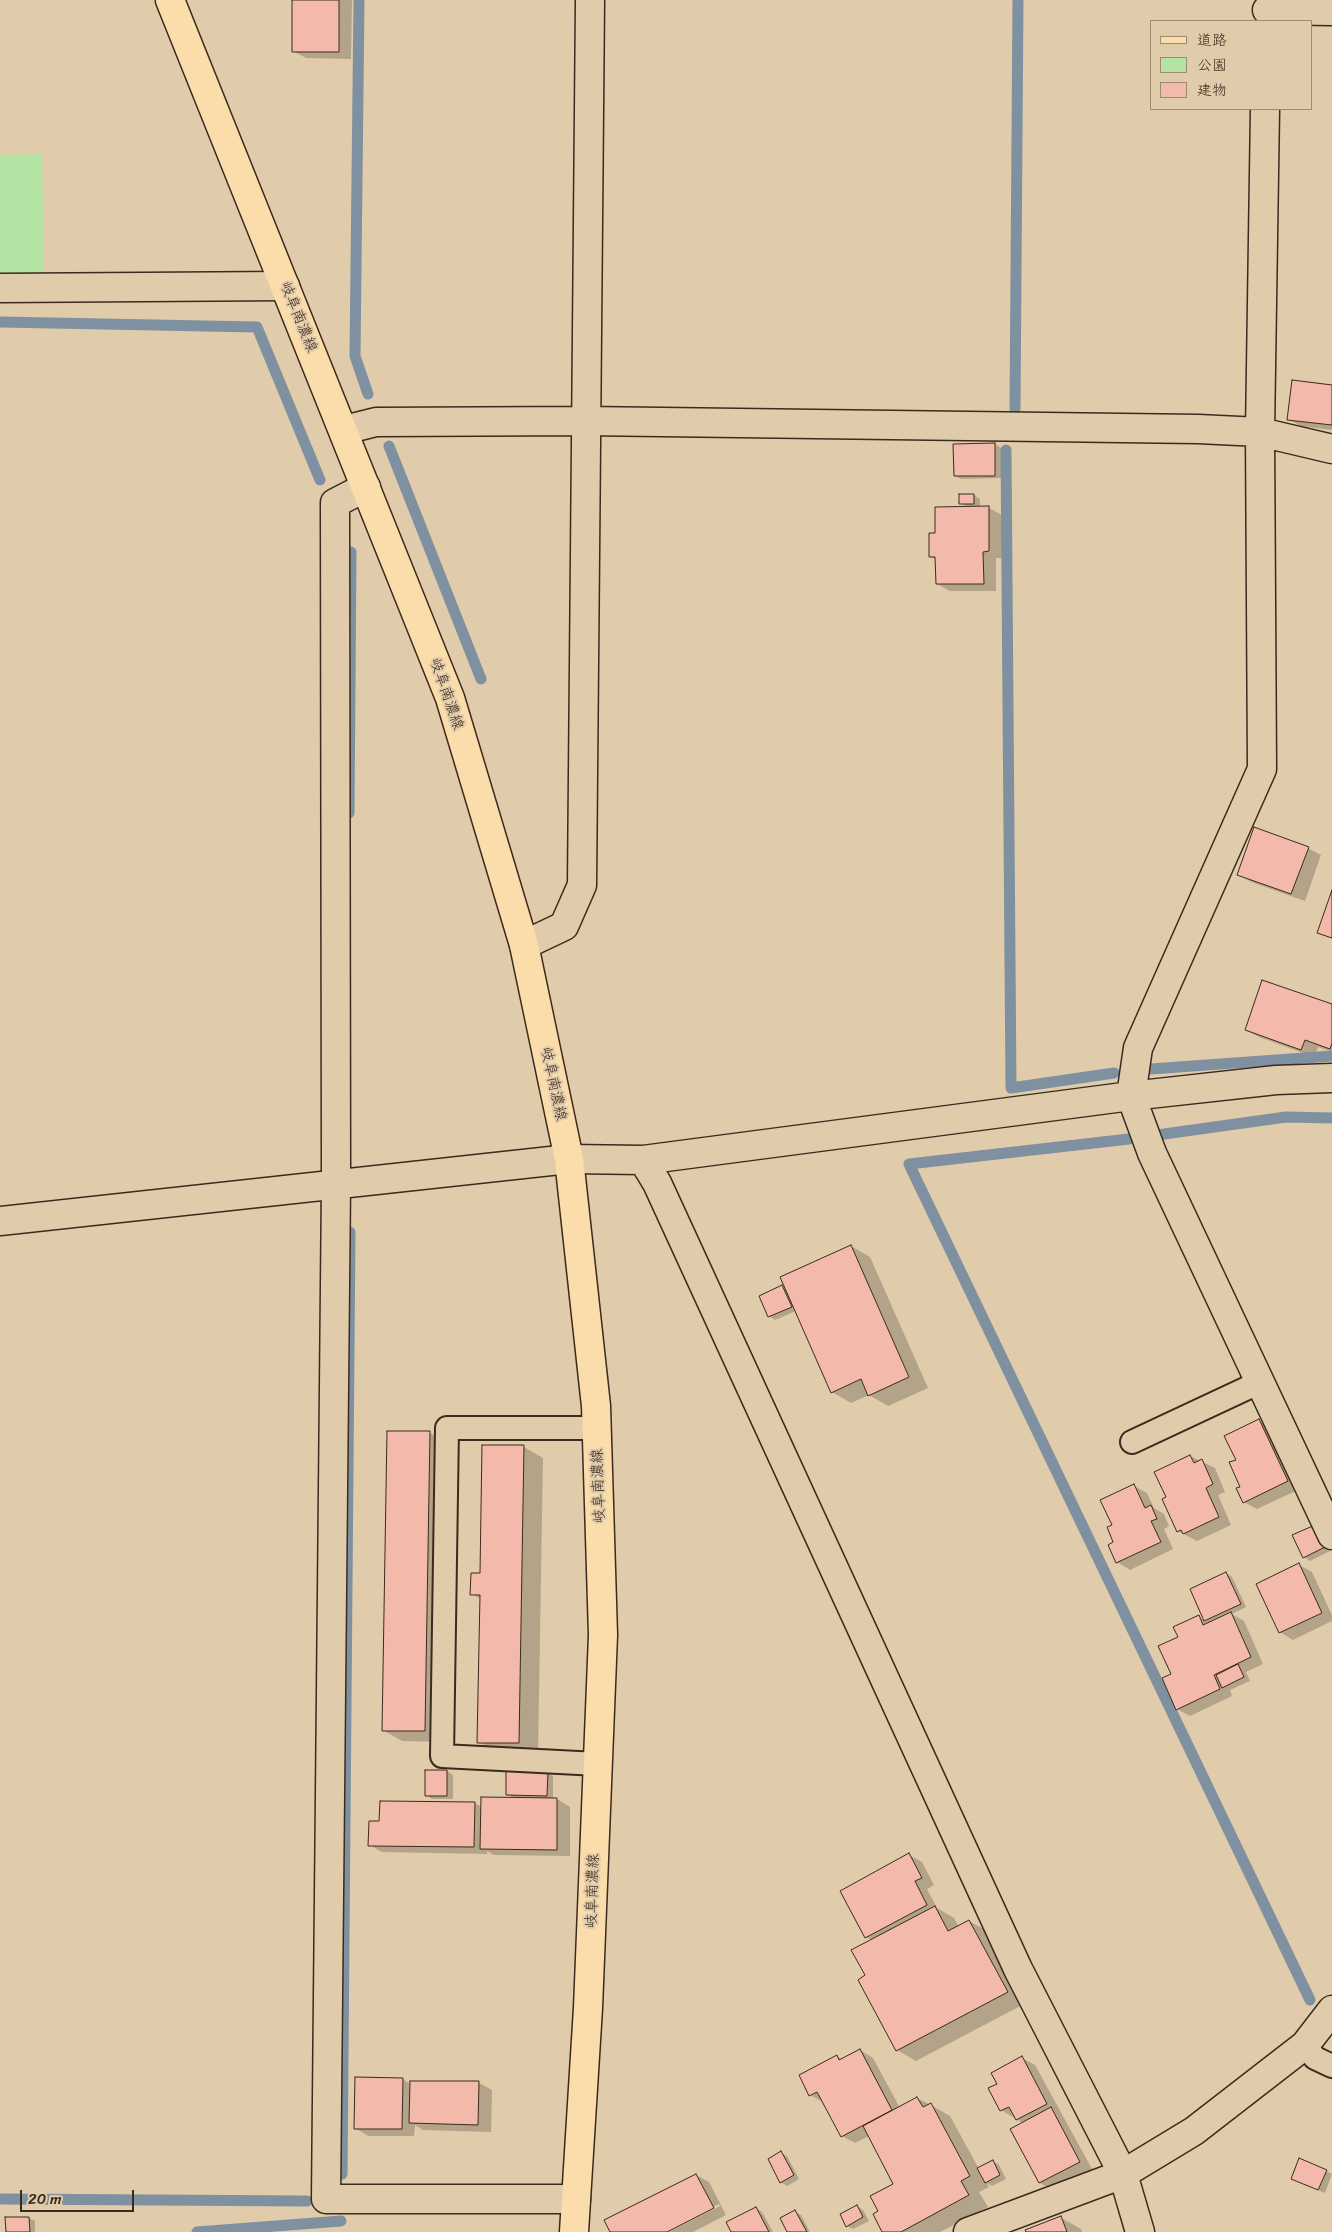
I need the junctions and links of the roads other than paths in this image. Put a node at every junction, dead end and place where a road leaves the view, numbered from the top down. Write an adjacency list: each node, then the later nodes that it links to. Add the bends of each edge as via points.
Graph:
1 (170, 0): 6 (main road, 岐阜南濃線)
2 (590, 0): 8 (street)
3 (1267, 10): 4 (street)
4 (1332, 11)
5 (1265, 110): 10 (street)
6 (285, 286): 7 (street); 9 (main road, 岐阜南濃線)
7 (0, 288)
8 (585, 421): 9 (street, via 376,422); 10 (street); 13 (street, via 582,886 564,926)
9 (344, 430): 12 (main road, 岐阜南濃線)
10 (1260, 432): 11 (street); 15 (street, via 1262,770 1138,1048)
11 (1332, 449)
12 (366, 487): 13 (main road, 岐阜南濃線, via 450,698); 18 (street, via 335,503)
13 (524, 945): 16 (main road, 岐阜南濃線)
14 (1332, 1078): 15 (street, via 1276,1080)
15 (1131, 1096): 17 (street); 20 (street, via 1152,1153)
16 (569, 1160): 17 (street); 18 (street); 21 (main road, 岐阜南濃線)
17 (643, 1160): 28 (street, via 657,1183 1018,1969)
18 (336, 1184): 19 (street); 29 (street, via 326,2199)
19 (0, 1221)
20 (1258, 1383): 22 (lane); 23 (street)
21 (597, 1428): 24 (main road, 岐阜南濃線, via 603,1635); 24 (lane, via 448,1428 442,1756)
22 (1132, 1442)
23 (1332, 1535)
24 (598, 1764): 29 (main road, 岐阜南濃線)
25 (1332, 2010): 26 (street)
26 (1305, 2045): 27 (lane, via 1315,2058); 28 (street, via 1194,2131)
27 (1332, 2066)
28 (1124, 2174): 31 (street); 32 (street)
29 (576, 2199): 30 (main road, 岐阜南濃線)
30 (574, 2232)
31 (968, 2232)
32 (1140, 2232)

